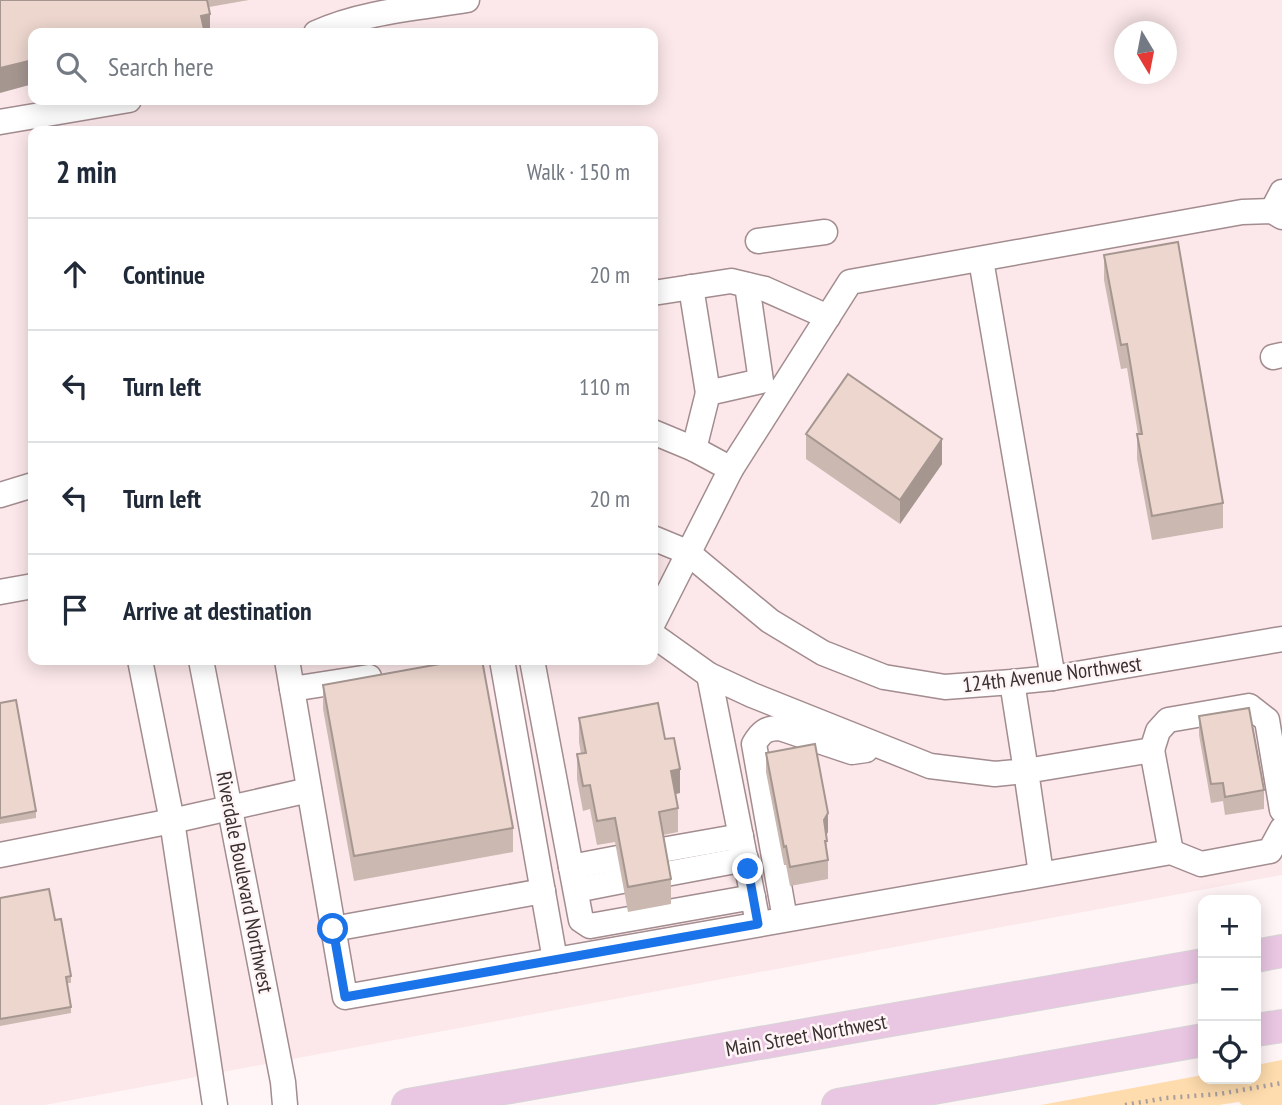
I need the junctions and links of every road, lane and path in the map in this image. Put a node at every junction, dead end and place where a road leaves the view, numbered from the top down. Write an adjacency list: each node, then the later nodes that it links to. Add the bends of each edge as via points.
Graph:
1 (467, 0): 2 (street)
2 (328, 28)
3 (100, 105): 4 (street)
4 (0, 122)
5 (1279, 207): 8 (street)
6 (825, 232): 7 (street)
7 (758, 241)
8 (981, 260): 12 (street, via 850,282); 33 (street)
9 (747, 285): 10 (street, via 731,281); 12 (street); 13 (street, via 761,381)
10 (691, 287): 11 (street); 13 (street)
11 (658, 292)
12 (828, 317): 16 (street)
13 (708, 393): 15 (street)
14 (658, 434): 15 (street)
15 (694, 449): 16 (street)
16 (731, 469): 20 (street)
17 (28, 487): 18 (street)
18 (0, 495)
19 (658, 540): 20 (street, 124th Avenue Northwest)
20 (687, 552): 23 (street); 34 (street, 124th Avenue Northwest, via 770,621 835,658 884,677 945,687)
21 (28, 587): 22 (street)
22 (0, 592)
23 (658, 613)
24 (658, 639): 32 (street)
25 (1282, 639): 33 (street, 124th Avenue Northwest)
26 (141, 665): 42 (street)
27 (202, 665): 40 (street, Riverdale Boulevard Northwest)
28 (288, 665): 35 (street)
29 (503, 665): 49 (street)
30 (533, 665): 48 (street)
31 (397, 673): 35 (street)
32 (709, 675): 36 (street); 46 (street)
33 (1053, 678): 34 (street, 124th Avenue Northwest)
34 (1012, 682): 38 (street)
35 (292, 689): 39 (street)
36 (884, 748): 38 (street, via 929,766 995,774); 50 (street, via 852,752 780,728 760,734 754,744)
37 (1152, 750): 38 (street); 41 (street, via 1158,731 1168,720 1249,706 1267,720); 44 (street)
38 (1026, 771): 47 (street)
39 (309, 790): 40 (street); 52 (street)
40 (231, 809): 42 (street); 62 (street, Riverdale Boulevard Northwest)
41 (1282, 810)
42 (172, 821): 45 (street); 61 (street)
43 (1282, 829): 44 (street, via 1270,851 1201,864)
44 (1171, 852): 47 (street)
45 (0, 855)
46 (746, 859): 46 (street, via 665,868); 48 (street, via 590,926 581,920); 51 (street)
47 (1041, 874): 50 (street)
48 (575, 884): 48 (street, via 621,876)
49 (543, 891): 52 (street); 55 (street)
50 (785, 919): 51 (street)
51 (758, 924): 55 (street)
52 (333, 929): 55 (street, via 345,997)
53 (1282, 951): 54 (main road)
54 (1261, 955)
55 (555, 960)
56 (1198, 966): 63 (main road, Main Street Northwest)
57 (1282, 1026): 58 (main road)
58 (1261, 1029)
59 (1198, 1041): 64 (main road)
60 (1282, 1083): 65 (path)
61 (215, 1105)
62 (285, 1105)
63 (408, 1105)
64 (838, 1105)
65 (1125, 1105)

